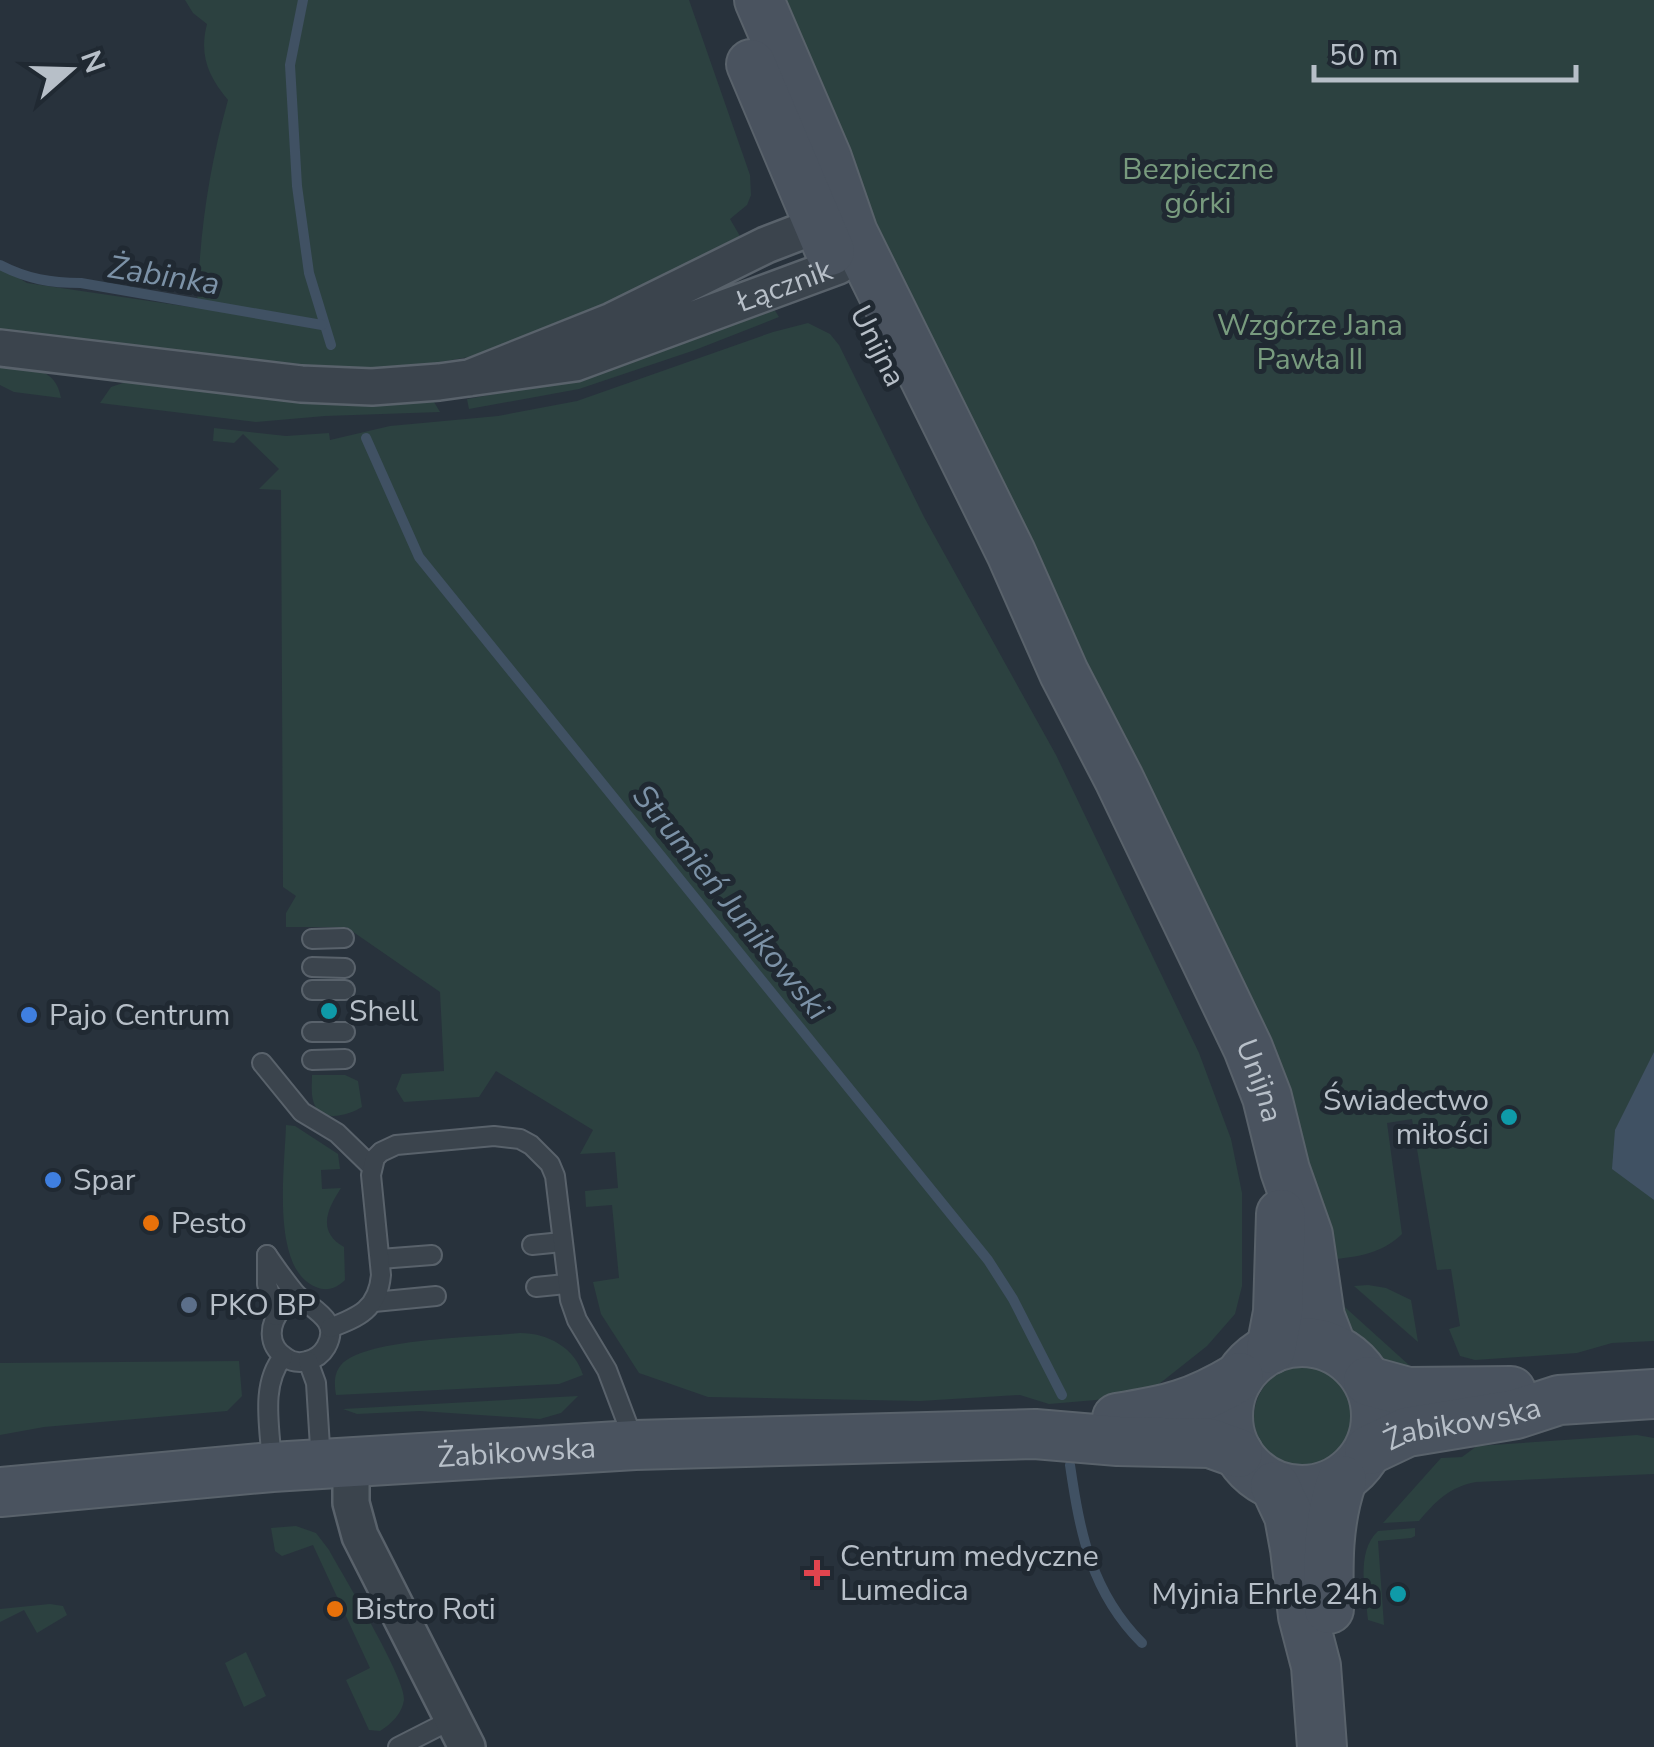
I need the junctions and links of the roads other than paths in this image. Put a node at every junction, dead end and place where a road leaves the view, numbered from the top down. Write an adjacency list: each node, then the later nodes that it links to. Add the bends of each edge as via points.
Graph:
1 (731, 0): 3 (street, Unijna, via 769,110)
2 (759, 0): 3 (street, Unijna, via 827,158)
3 (836, 241): 4 (street, Łącznik, via 766,245 612,321 469,378 301,384); 17 (street, Unijna, via 1011,553 1248,1048)
4 (0, 348)
5 (344, 938): 6 (lane)
6 (312, 939)
7 (312, 967): 8 (lane)
8 (345, 968)
9 (312, 990): 10 (lane)
10 (345, 990)
11 (312, 1032): 12 (lane)
12 (345, 1032)
13 (345, 1059): 14 (lane)
14 (312, 1060)
15 (262, 1062): 16 (lane, via 302,1112)
16 (372, 1166): 18 (lane, via 396,1145 520,1139 542,1154 555,1176); 21 (lane)
17 (1285, 1170): 29 (street, Unijna, via 1308,1235 1320,1317); 32 (street, Unijna, via 1278,1312)
18 (562, 1242): 19 (lane); 22 (lane)
19 (532, 1245)
20 (432, 1255): 21 (lane)
21 (380, 1259): 25 (lane)
22 (566, 1284): 23 (lane); 37 (lane)
23 (536, 1287)
24 (436, 1296): 25 (lane)
25 (374, 1302): 28 (lane)
26 (305, 1303): 27 (lane); 27 (lane, via 267,1254 266,1284); 28 (lane)
27 (276, 1316): 30 (lane, via 271,1333)
28 (330, 1328): 31 (lane, via 322,1352)
29 (1332, 1348): 32 (street, via 1291,1342); 33 (street)
30 (283, 1356): 31 (lane); 41 (lane, via 268,1383)
31 (308, 1361): 39 (lane)
32 (1255, 1363): 36 (street, Żabikowska, via 1204,1398 1174,1409); 38 (street, via 1231,1395 1230,1435)
33 (1368, 1381): 35 (street, Żabikowska, via 1408,1392 1514,1391); 40 (street, via 1377,1415)
34 (1654, 1394): 35 (street, Żabikowska)
35 (1559, 1400): 40 (street, Żabikowska, via 1407,1432)
36 (1035, 1434): 37 (street, Żabikowska); 38 (street, Żabikowska, via 1177,1440)
37 (635, 1445): 39 (street, Żabikowska)
38 (1238, 1453): 42 (street)
39 (336, 1463): 41 (street, Żabikowska); 45 (street, via 360,1536)
40 (1356, 1465): 42 (street, via 1321,1489); 44 (street, via 1334,1504 1329,1620)
41 (272, 1467): 43 (street, Żabikowska)
42 (1275, 1486): 44 (street, via 1289,1516)
43 (0, 1492)
44 (1316, 1666): 47 (street)
45 (460, 1733): 46 (lane)
46 (398, 1747)
47 (1322, 1747)

